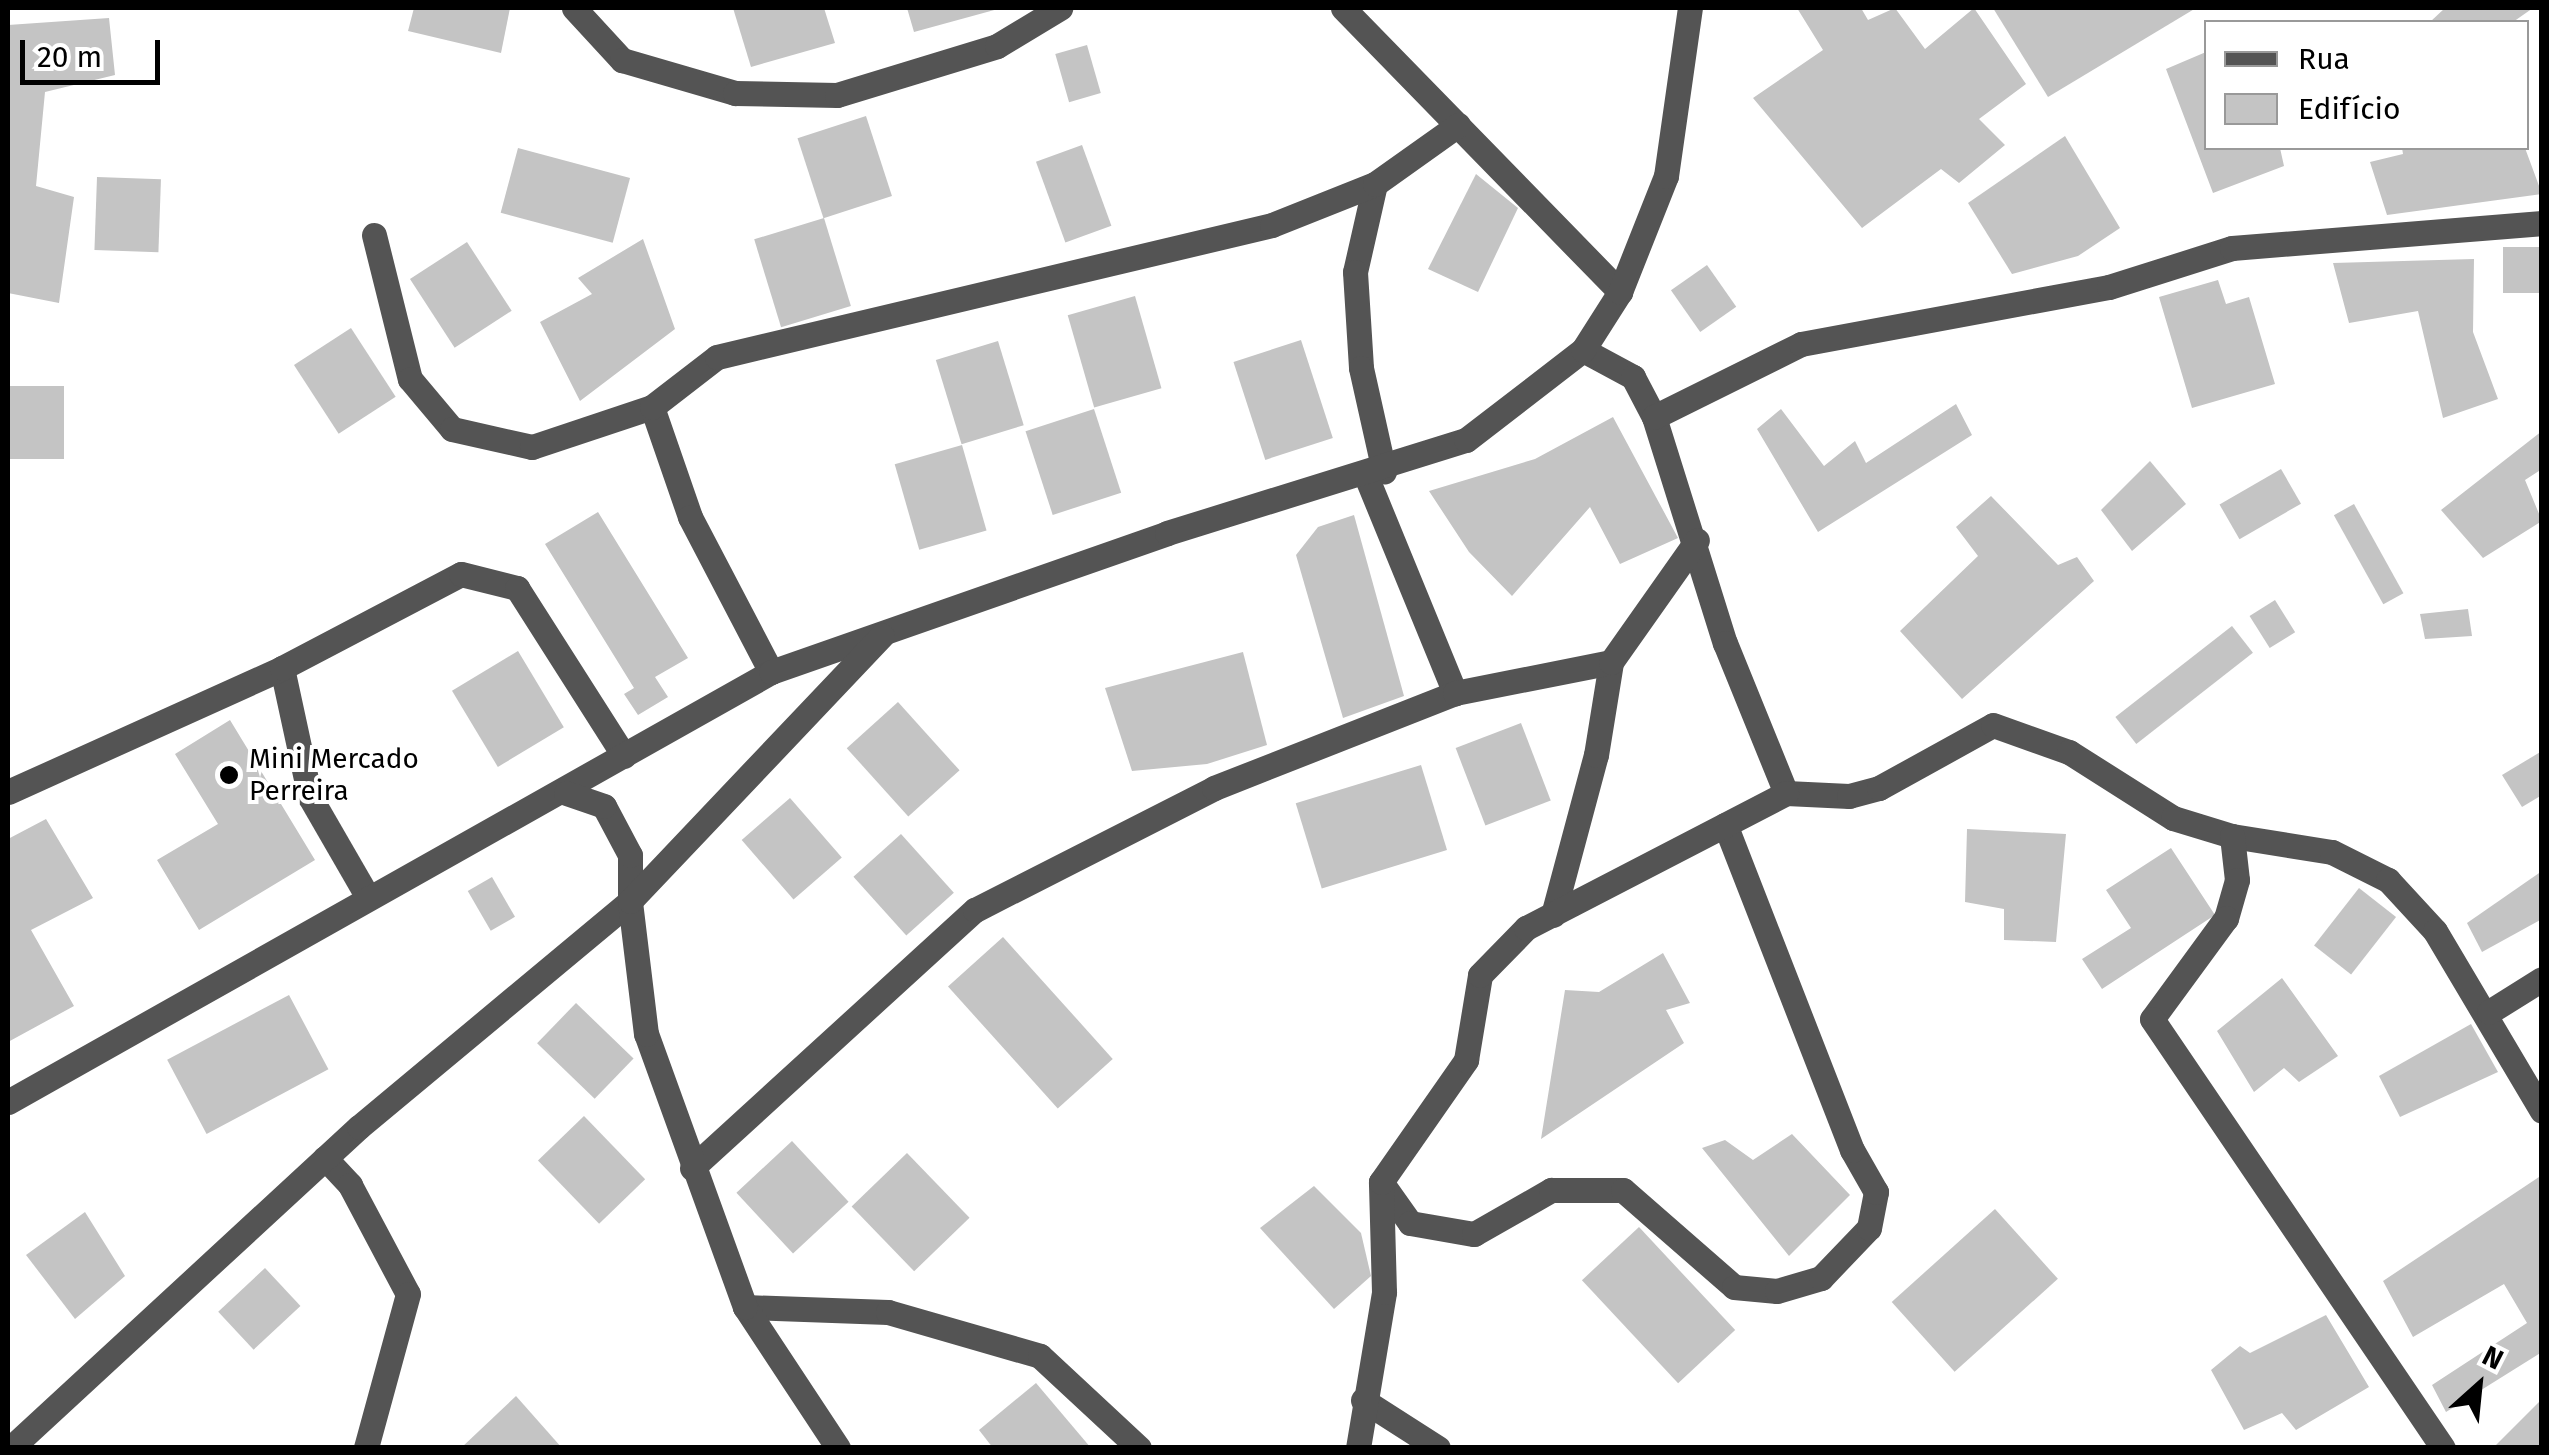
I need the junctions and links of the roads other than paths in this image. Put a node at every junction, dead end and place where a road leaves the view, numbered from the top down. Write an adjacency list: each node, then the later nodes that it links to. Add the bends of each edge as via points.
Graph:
1 (574, 8): 2 (street, via 622,60 735,92 837,95 998,46)
2 (1060, 8)
3 (1342, 8): 5 (street)
4 (1690, 8): 9 (street, via 1666,176)
5 (1458, 125): 6 (street); 9 (street)
6 (1375, 184): 11 (street, via 1272,225 1140,262 717,357); 13 (street, via 1355,272)
7 (2542, 222): 12 (street, via 2232,248 2109,287 1802,344)
8 (374, 236): 11 (street, via 410,379 452,429 532,447)
9 (1620, 292): 10 (street)
10 (1583, 350): 12 (street, via 1633,377); 13 (street, via 1466,440)
11 (652, 406): 18 (street, via 690,517)
12 (1654, 417): 14 (street)
13 (1375, 474): 15 (street); 19 (street)
14 (1697, 540): 16 (street); 23 (street, via 1725,643)
15 (889, 628): 18 (street); 27 (street)
16 (1611, 662): 19 (street); 28 (street, via 1596,755)
17 (282, 668): 20 (street, via 462,574 517,588); 21 (street); 26 (street, via 310,797)
18 (770, 672): 20 (street)
19 (1455, 693): 34 (street, via 1214,788 976,910)
20 (624, 756): 22 (street)
21 (8, 792)
22 (566, 793): 26 (street); 27 (street, via 604,806 630,855)
23 (1786, 793): 24 (street); 25 (street, via 1849,796 1880,788 1993,725 2069,752 2174,818)
24 (1725, 824): 28 (street); 35 (street, via 1852,1150 1876,1192 1870,1228 1821,1278 1777,1290 1734,1287 1623,1190 1551,1190 1474,1234 1410,1223)
25 (2232, 836): 30 (street, via 2332,852 2388,880 2435,931); 44 (street, via 2237,880 2226,918 2152,1019)
26 (366, 894): 31 (street)
27 (630, 901): 33 (street); 34 (street, via 646,1034)
28 (1553, 914): 35 (street, via 1526,928 1480,975 1466,1060)
29 (2542, 979): 30 (street)
30 (2490, 1012): 32 (street)
31 (8, 1102)
32 (2542, 1111)
33 (325, 1158): 38 (street); 39 (street, via 350,1186 408,1294)
34 (692, 1168): 36 (street)
35 (1381, 1182): 37 (street, via 1384,1292)
36 (745, 1308): 40 (street); 41 (street, via 888,1312 1040,1356)
37 (1362, 1400): 42 (street); 43 (street)
38 (11, 1448)
39 (366, 1448)
40 (838, 1448)
41 (1139, 1448)
42 (1358, 1448)
43 (1438, 1448)
44 (2444, 1448)

